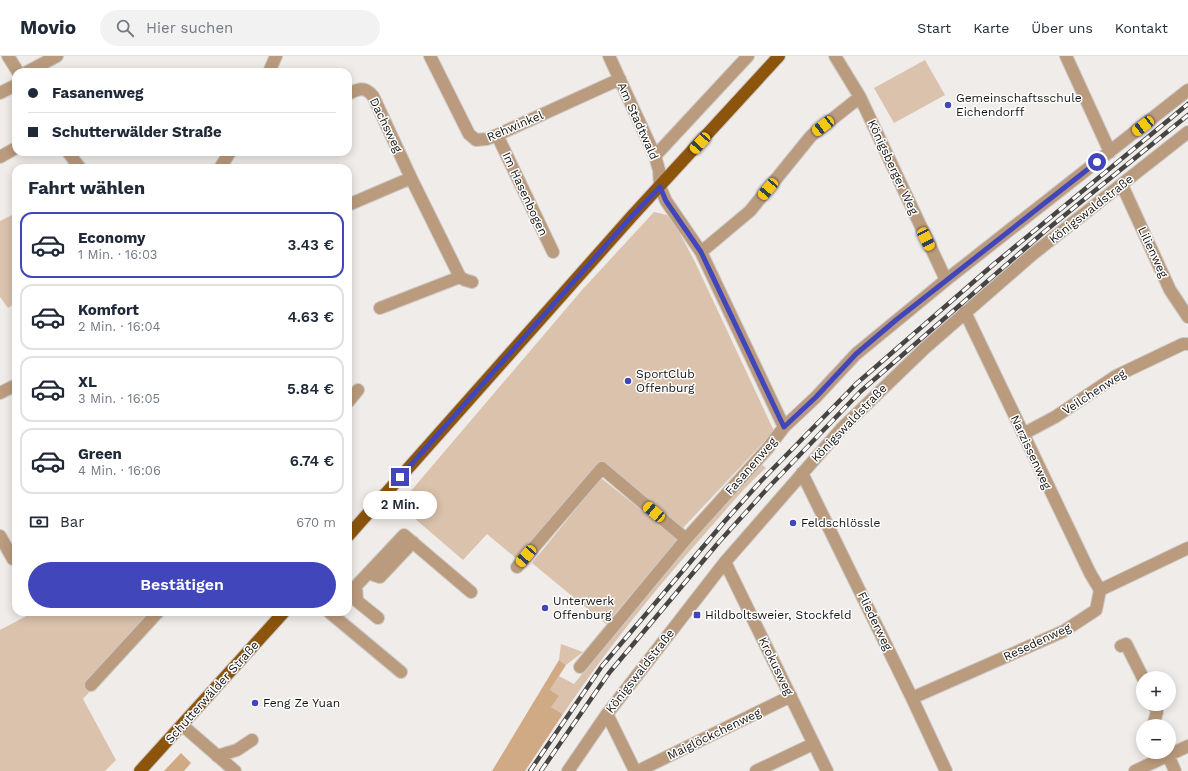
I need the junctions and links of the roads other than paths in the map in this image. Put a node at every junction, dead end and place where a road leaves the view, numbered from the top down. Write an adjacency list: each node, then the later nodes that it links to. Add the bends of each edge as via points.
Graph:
1 (8, 56): 10 (street)
2 (57, 56): 11 (street)
3 (276, 56): 12 (street)
4 (430, 56): 20 (street, Rehwinkel, via 472,138 487,139)
5 (610, 56): 13 (street, Am Stadtwald)
6 (748, 56): 23 (street)
7 (779, 56): 27 (main road)
8 (835, 56): 18 (street, Königsberger Weg)
9 (1066, 56): 22 (street)
10 (16, 68)
11 (34, 68)
12 (271, 68)
13 (620, 79): 20 (street, Rehwinkel); 23 (street, Am Stadtwald)
14 (12, 86): 16 (street)
15 (1188, 90): 22 (street, Fasanenweg)
16 (0, 93)
17 (352, 93): 25 (street, Dachsweg, via 364,89 373,96)
18 (860, 97): 30 (street, via 811,136 750,211); 32 (street, Königsberger Weg)
19 (1188, 132): 26 (street, Königswaldstraße)
20 (497, 135): 29 (street, Im Hasenbogen)
21 (12, 150): 24 (street)
22 (1110, 152): 32 (street, Fasanenweg)
23 (655, 156): 27 (street, Am Stadtwald)
24 (0, 157)
25 (411, 178): 28 (street); 31 (street, Dachsweg)
26 (1122, 185): 35 (street, Königswaldstraße, via 1033,254); 36 (street, Lilienweg, via 1170,290)
27 (660, 187): 30 (street, Am Stadtwald, via 666,201); 45 (main road)
28 (352, 203)
29 (553, 252)
30 (701, 252): 42 (street, Am Stadtwald)
31 (460, 277): 33 (street); 34 (street)
32 (946, 280): 42 (street, Fasanenweg, via 856,354)
33 (472, 282)
34 (380, 308)
35 (965, 312): 43 (street, Narzissenweg); 44 (street, Königswaldstraße, via 842,428)
36 (1188, 317)
37 (1188, 344): 43 (street, Veilchenweg, via 1183,344 1116,376 1055,417)
38 (12, 386): 40 (street)
39 (358, 390): 41 (street)
40 (0, 393)
41 (352, 397)
42 (784, 427): 47 (street, Fasanenweg)
43 (1023, 434): 52 (street, Narzissenweg)
44 (802, 473): 50 (street, Königswaldstraße); 64 (street, Fliederweg)
45 (352, 531)
46 (0, 536): 49 (street)
47 (686, 539): 51 (street, via 602,468); 59 (street, Fasanenweg)
48 (1188, 548): 52 (street)
49 (12, 557)
50 (725, 562): 63 (street, Krokusweg); 65 (street, Königswaldstraße)
51 (517, 567)
52 (1100, 590): 64 (street, Resedenweg, via 1096,610 1064,631)
53 (471, 592): 57 (street, via 413,542 380,577 368,573 356,586 357,601)
54 (154, 616): 62 (street)
55 (280, 616): 66 (main road, Schutterwälder Straße)
56 (334, 616): 61 (street)
57 (378, 618)
58 (1121, 646): 60 (street, via 1126,644)
59 (580, 667)
60 (1140, 671)
61 (401, 672)
62 (91, 685)
63 (791, 696): 68 (street, Krokusweg); 78 (street, Maiglöckchenweg)
64 (912, 698): 81 (street, Fliederweg)
65 (606, 714): 76 (street, Königswaldstraße); 77 (street)
66 (182, 725): 71 (street); 74 (main road, Schutterwälder Straße)
67 (252, 740): 71 (street, via 237,750)
68 (813, 744): 79 (street); 80 (street, Krokusweg)
69 (1188, 746): 70 (street)
70 (1176, 751)
71 (217, 756): 75 (street)
72 (1160, 759): 82 (street)
73 (1170, 759): 83 (street)
74 (140, 771)
75 (235, 771)
76 (568, 771)
77 (634, 771)
78 (638, 771)
79 (756, 771)
80 (827, 771)
81 (946, 771)
82 (1136, 771)
83 (1176, 771)

